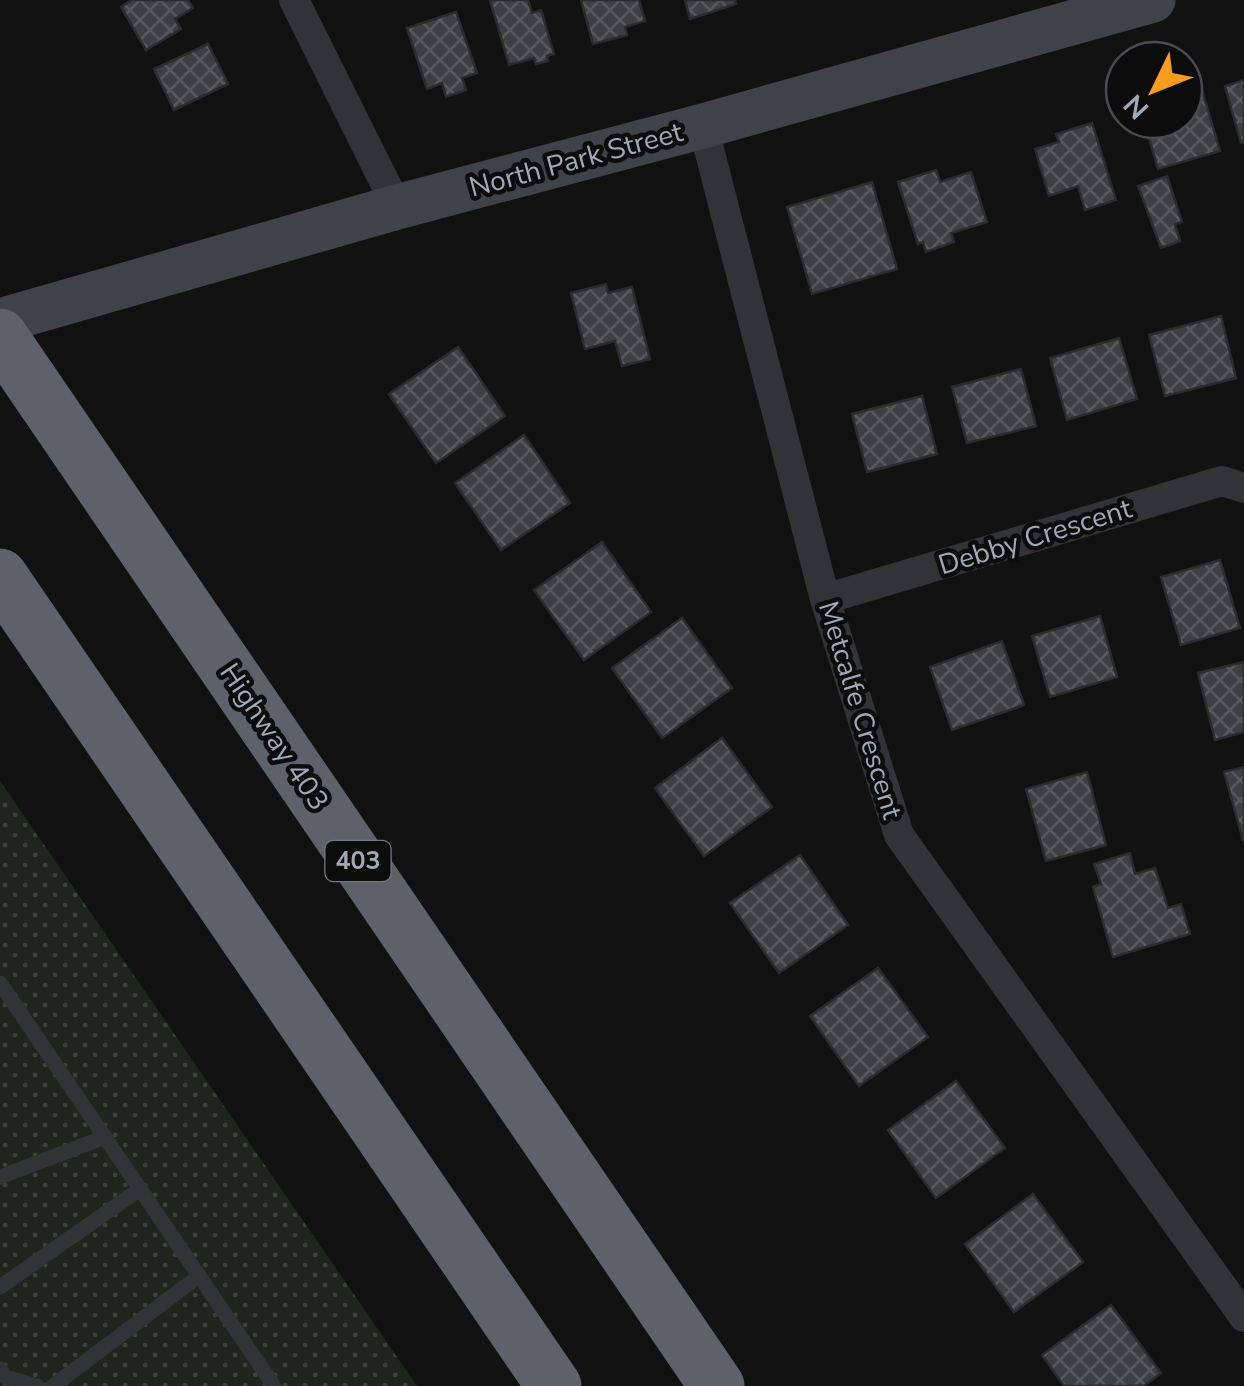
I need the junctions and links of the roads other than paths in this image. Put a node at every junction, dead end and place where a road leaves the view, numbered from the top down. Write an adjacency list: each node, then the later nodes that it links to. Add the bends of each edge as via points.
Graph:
1 (294, 0): 4 (street)
2 (1153, 0): 3 (main road, North Park Street)
3 (703, 126): 4 (main road, North Park Street); 9 (street, Metcalfe Crescent)
4 (397, 207): 5 (main road, North Park Street)
5 (0, 321)
6 (0, 336): 22 (highway, Highway 403 / 403)
7 (1244, 488): 9 (street, Debby Crescent, via 1222,480)
8 (0, 576): 21 (highway)
9 (825, 599): 16 (street, Metcalfe Crescent, via 899,835)
10 (0, 983): 11 (lane)
11 (105, 1137): 12 (lane); 13 (lane)
12 (0, 1177)
13 (140, 1189): 14 (lane); 15 (lane)
14 (199, 1276): 19 (lane); 20 (lane)
15 (0, 1287)
16 (1244, 1318)
17 (0, 1368): 18 (lane, via 6,1377)
18 (37, 1386)
19 (53, 1386)
20 (274, 1386)
21 (554, 1386)
22 (717, 1386)

